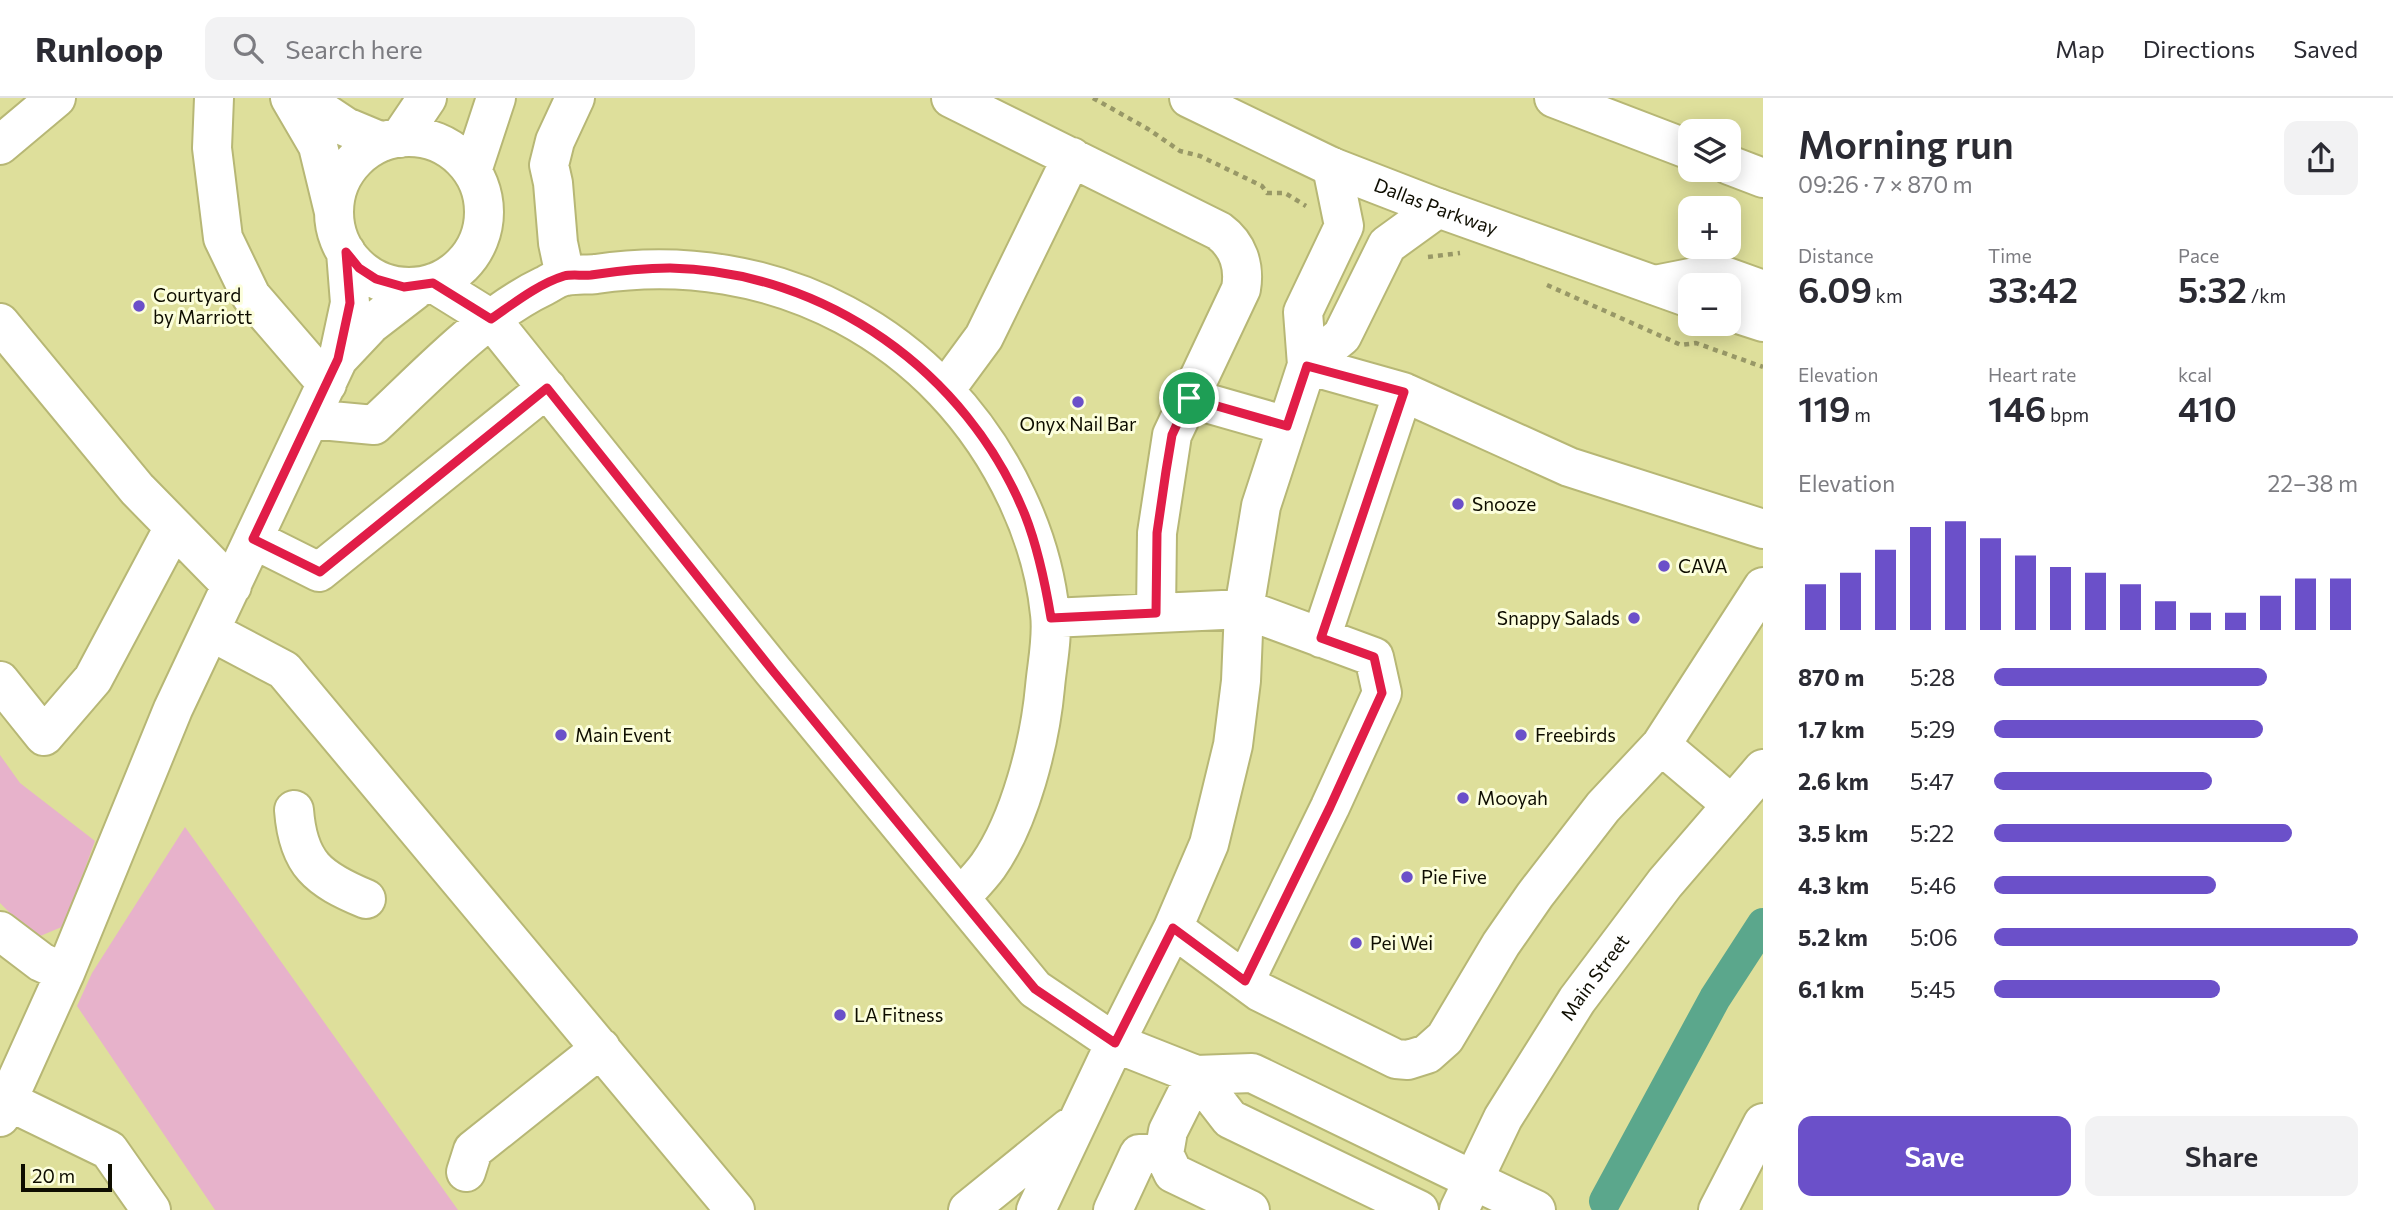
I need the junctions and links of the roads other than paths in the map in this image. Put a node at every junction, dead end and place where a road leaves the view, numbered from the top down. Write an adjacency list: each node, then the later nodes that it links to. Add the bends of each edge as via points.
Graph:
1 (56, 98): 12 (main road)
2 (214, 98): 33 (main road, via 212,148 223,238 251,296)
3 (290, 98): 20 (main road, via 318,146)
4 (302, 98): 11 (main road, via 346,127)
5 (427, 98): 11 (main road)
6 (496, 98): 17 (main road)
7 (575, 98): 23 (main road, via 549,165)
8 (951, 98): 14 (main road)
9 (1189, 98): 15 (main road, Dallas Parkway)
10 (1554, 98): 13 (main road)
11 (391, 140): 17 (main road, via 421,138 441,144); 20 (main road, via 365,151 350,166 340,183)
12 (0, 145)
13 (1678, 145)
14 (1072, 157): 35 (main road, via 984,337); 37 (main road, via 1219,231 1238,255 1241,289)
15 (1332, 167): 19 (main road, Dallas Parkway); 32 (main road, via 1344,226 1303,312)
16 (1741, 170): 18 (main road)
17 (472, 171): 21 (main road, via 484,203)
18 (1763, 178)
19 (1438, 208): 25 (main road, Dallas Parkway); 32 (main road, via 1387,245 1342,336)
20 (334, 213): 22 (main road)
21 (480, 236): 24 (main road, via 458,269); 29 (main road)
22 (346, 252): 24 (main road, via 359,268 390,285); 33 (main road, via 350,303)
23 (565, 276): 29 (main road); 35 (main road, via 680,269 771,284 820,302 865,326 907,355)
24 (426, 285): 29 (main road); 33 (main road, via 370,324)
25 (1653, 285): 26 (main road, via 1716,273); 27 (main road, Dallas Parkway)
26 (1763, 290)
27 (1678, 294)
28 (1741, 315): 30 (main road)
29 (491, 319): 34 (main road); 38 (main road, via 374,425)
30 (1763, 322)
31 (0, 323): 40 (main road)
32 (1307, 366): 36 (main road); 39 (main road)
33 (333, 371): 38 (main road)
34 (547, 388): 42 (main road, via 320,572); 55 (main road)
35 (945, 390): 47 (main road, via 996,457 1024,513 1041,563)
36 (1404, 392): 41 (main road, via 1569,467); 49 (main road)
37 (1189, 398): 39 (main road); 46 (main road, via 1172,435 1166,471 1157,533)
38 (310, 419): 42 (main road)
39 (1287, 426): 45 (main road, via 1261,506)
40 (174, 527): 43 (main road); 50 (main road, via 93,679 44,736)
41 (1763, 529)
42 (253, 539): 43 (main road)
43 (232, 586): 48 (main road)
44 (1763, 587): 51 (main road)
45 (1244, 609): 46 (main road); 49 (main road); 57 (main road, via 1233,745 1209,844)
46 (1156, 613): 47 (main road)
47 (1051, 618): 55 (main road, via 1041,726 1016,810 988,865)
48 (210, 631): 59 (main road, via 173,709); 62 (main road, via 284,670)
49 (1321, 638): 60 (main road, via 1374,657 1382,693)
50 (0, 681)
51 (1661, 745): 53 (main road); 60 (main road, via 1560,862 1500,944 1445,1038 1427,1054 1396,1059)
52 (1763, 769): 53 (main road, Main Street)
53 (1732, 805): 69 (main road, Main Street, via 1665,883 1577,1000 1503,1118)
54 (294, 810): 56 (main road, via 307,862 335,886)
55 (960, 898): 61 (main road, via 1035,989)
56 (366, 899)
57 (1173, 928): 60 (main road); 61 (main road)
58 (0, 931): 59 (main road, via 41,962)
59 (65, 973): 64 (main road)
60 (1245, 981)
61 (1115, 1043): 63 (main road); 65 (main road)
62 (601, 1048): 68 (main road, via 473,1150); 71 (main road)
63 (1196, 1075): 67 (main road, via 1168,1131); 69 (main road, via 1252,1073); 76 (main road, via 1230,1119)
64 (4, 1109): 70 (main road, via 108,1150)
65 (1078, 1121): 72 (main road); 73 (main road)
66 (1763, 1124): 78 (main road)
67 (1164, 1154): 74 (main road, via 1139,1154); 75 (main road, via 1173,1174)
68 (466, 1172)
69 (1466, 1195): 77 (main road)
70 (151, 1210)
71 (735, 1210)
72 (968, 1210)
73 (1036, 1210)
74 (1113, 1210)
75 (1250, 1210)
76 (1419, 1210)
77 (1536, 1210)
78 (1718, 1210)

